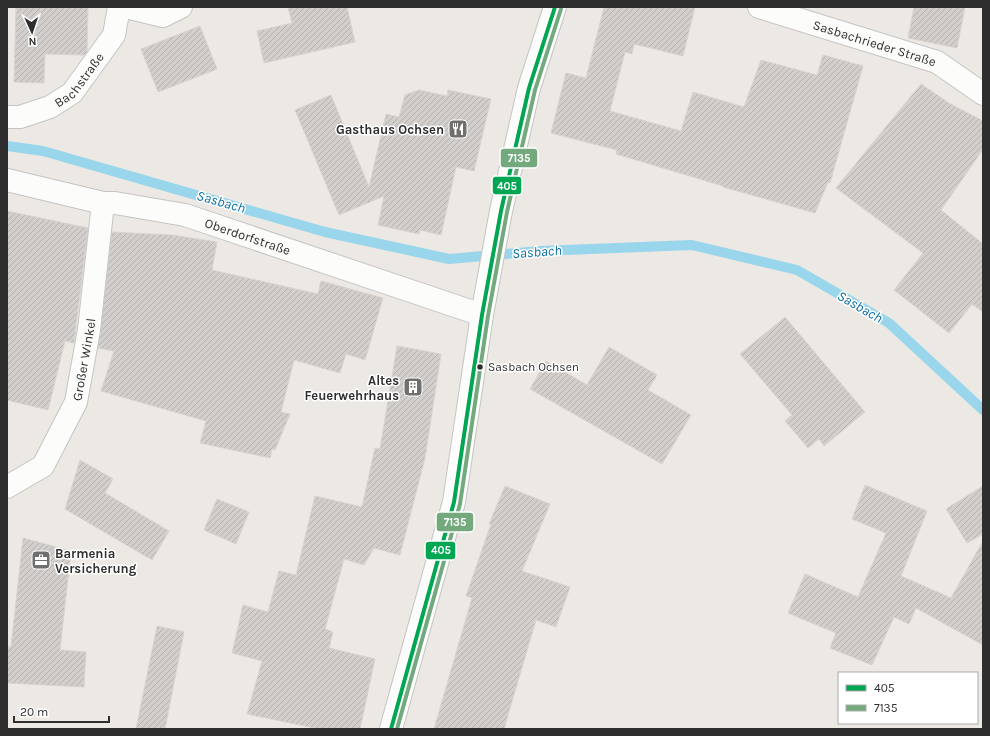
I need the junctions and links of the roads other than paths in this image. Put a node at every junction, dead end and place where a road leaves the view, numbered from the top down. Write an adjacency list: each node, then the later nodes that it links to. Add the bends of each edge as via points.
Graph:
1 (119, 7): 7 (street, Bachstraße, via 114,35 72,93 50,107 20,117)
2 (126, 7): 3 (street, via 163,16)
3 (181, 7)
4 (555, 7): 10 (street, via 529,88)
5 (759, 7): 6 (street, Sasbachrieder Straße, via 937,62)
6 (983, 94)
7 (7, 117)
8 (7, 180): 9 (street, Oberdorfstraße)
9 (103, 202): 10 (street, Oberdorfstraße, via 185,215); 11 (street, Großer Winkel, via 89,330 76,402 44,466)
10 (482, 315): 12 (street, via 454,502)
11 (7, 487)
12 (391, 729)

